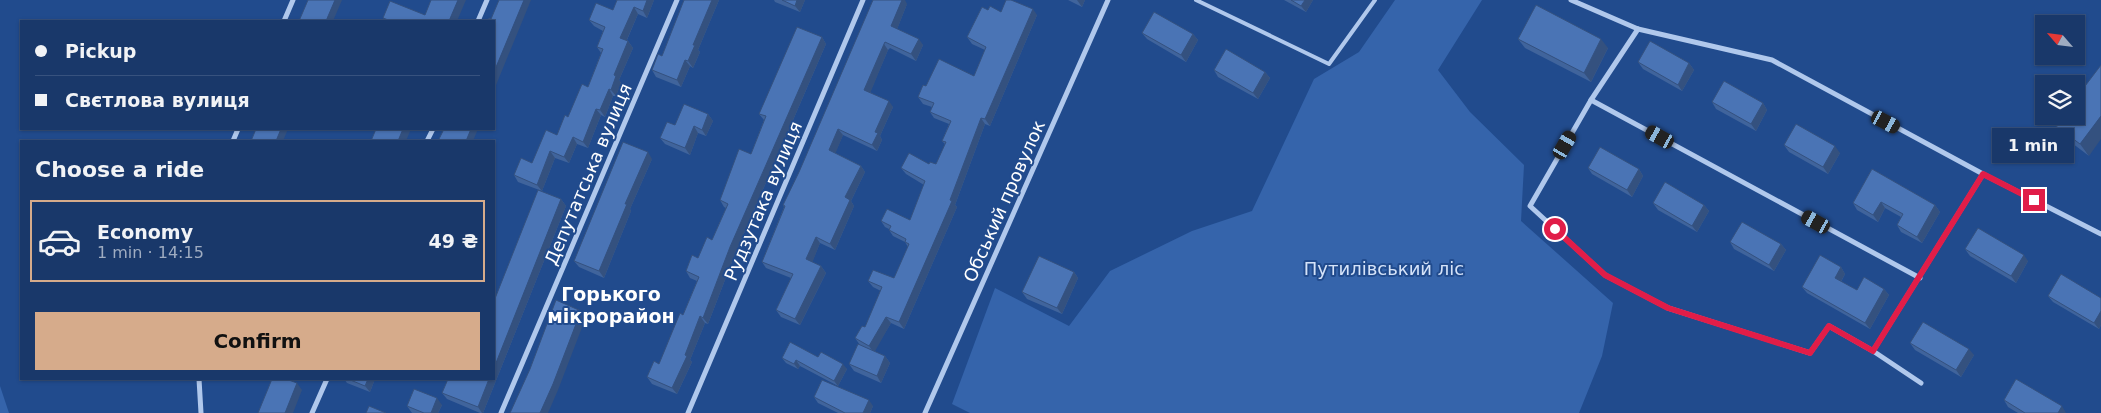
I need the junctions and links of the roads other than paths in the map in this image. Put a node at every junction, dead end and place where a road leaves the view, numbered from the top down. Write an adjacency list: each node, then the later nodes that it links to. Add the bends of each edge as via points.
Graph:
1 (293, 0): 9 (street)
2 (487, 0): 10 (street)
3 (677, 0): 22 (street, Депутатська вулиця)
4 (864, 0): 23 (street, Рудзутака вулиця)
5 (1108, 0): 24 (street, Обський провулок)
6 (1196, 0): 7 (lane, via 1328,64)
7 (1375, 0)
8 (1571, 0): 11 (street)
9 (284, 20)
10 (478, 20)
11 (1638, 29): 12 (street); 13 (street, via 1772,60)
12 (1591, 100): 15 (street); 16 (street, via 1530,206 1605,275 1668,308 1810,353 1829,326)
13 (1983, 174): 14 (street); 15 (street)
14 (2101, 234)
15 (1920, 278): 16 (street)
16 (1873, 351): 19 (street)
17 (199, 380): 20 (street)
18 (327, 380): 21 (street)
19 (1921, 383)
20 (201, 413)
21 (312, 413)
22 (501, 413)
23 (688, 413)
24 (925, 413)

